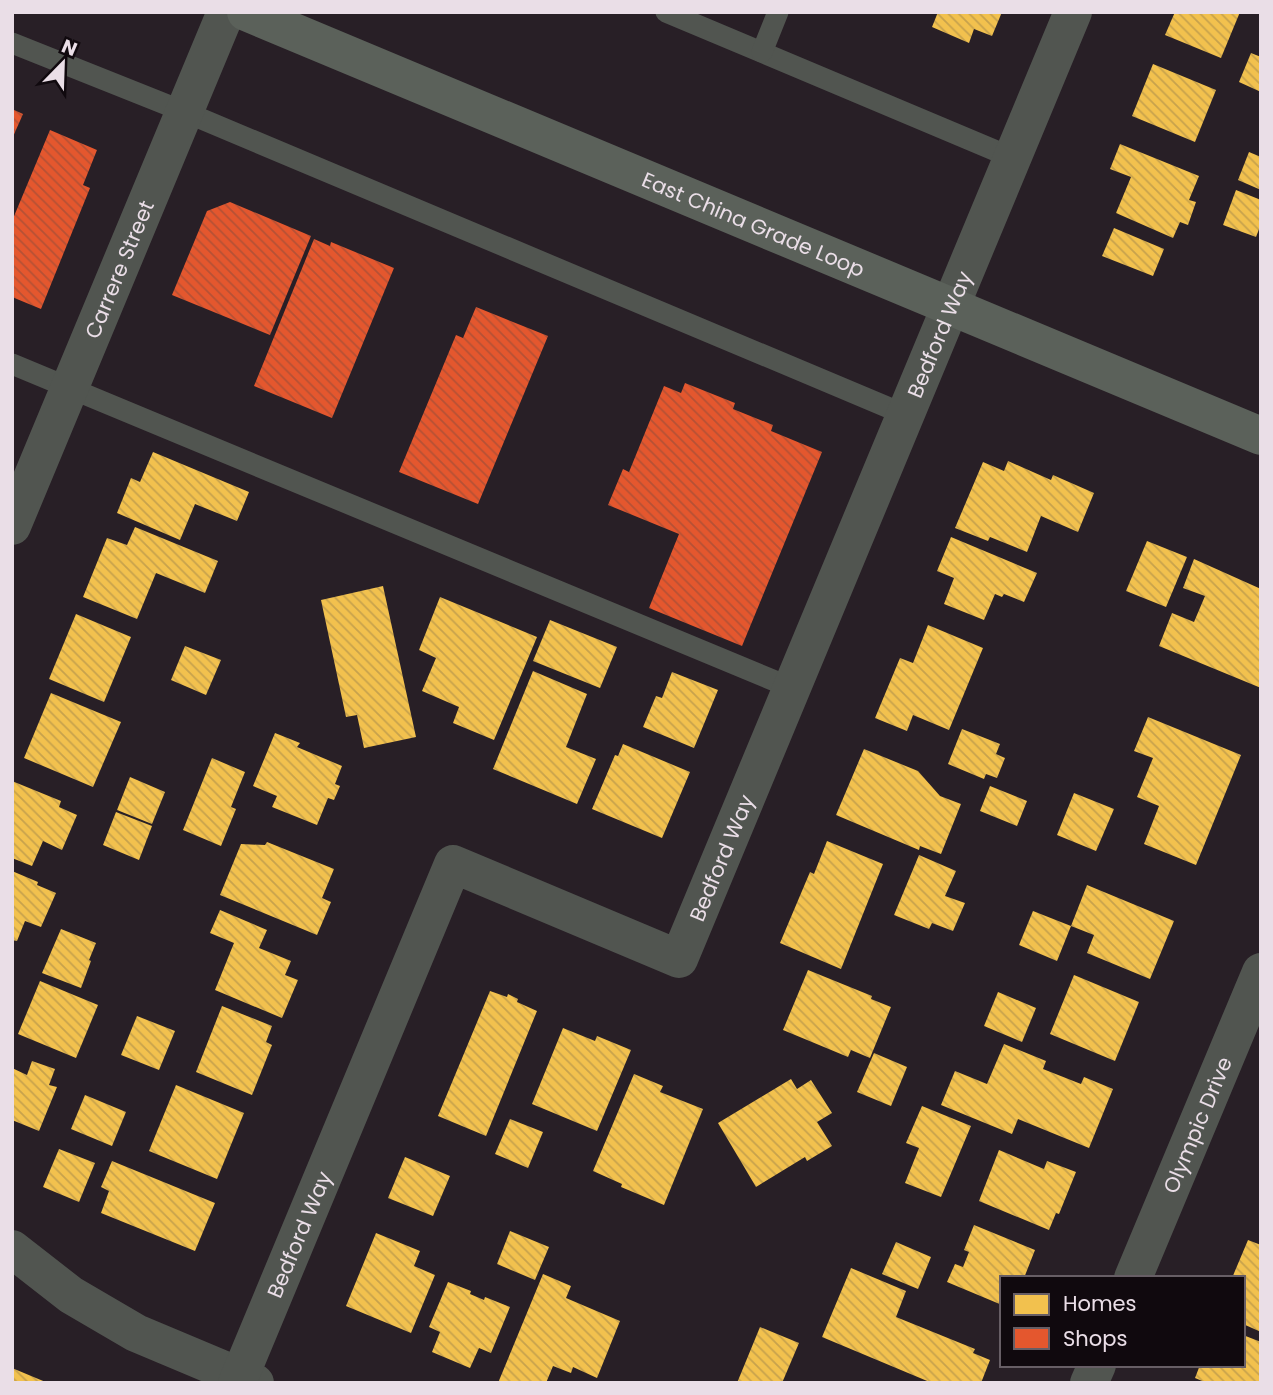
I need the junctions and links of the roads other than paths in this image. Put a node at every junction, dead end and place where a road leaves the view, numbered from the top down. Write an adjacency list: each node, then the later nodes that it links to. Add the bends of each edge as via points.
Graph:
1 (226, 12): 8 (street, Carrere Street)
2 (246, 12): 10 (main road, East China Grade Loop)
3 (666, 12): 7 (lane)
4 (778, 12): 7 (lane)
5 (1073, 12): 9 (street, Bedford Way)
6 (12, 43): 8 (lane)
7 (762, 52): 9 (lane)
8 (185, 112): 12 (street, Carrere Street); 13 (lane)
9 (1013, 158): 10 (street, Bedford Way)
10 (951, 307): 13 (street, Bedford Way); 14 (main road, East China Grade Loop)
11 (12, 365): 12 (lane)
12 (70, 388): 15 (street, Carrere Street); 16 (lane)
13 (906, 415): 16 (street, Bedford Way)
14 (1261, 436)
15 (12, 526)
16 (792, 688): 21 (street, Bedford Way, via 679,959 453,864)
17 (1261, 972): 19 (street, Olympic Drive)
18 (12, 1249): 21 (street, via 71,1295 136,1333)
19 (1134, 1276)
20 (1096, 1367): 22 (street)
21 (244, 1381)
22 (1089, 1383)

